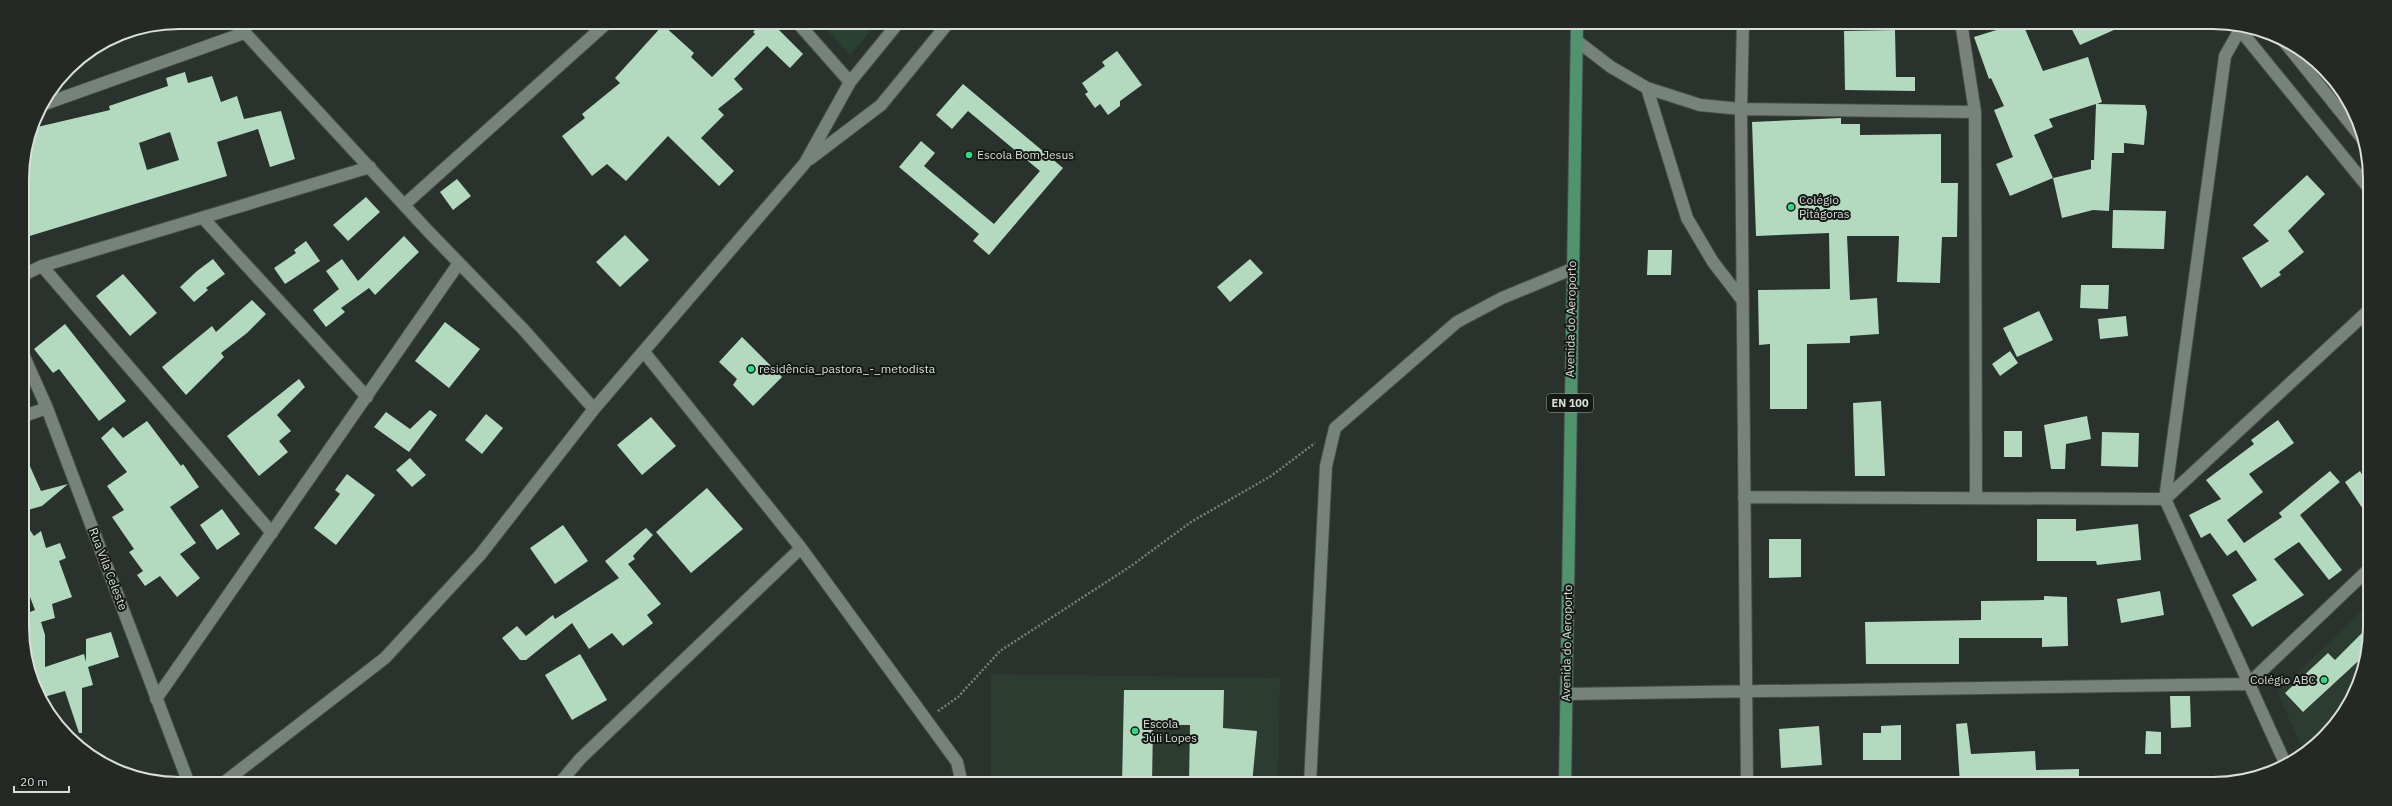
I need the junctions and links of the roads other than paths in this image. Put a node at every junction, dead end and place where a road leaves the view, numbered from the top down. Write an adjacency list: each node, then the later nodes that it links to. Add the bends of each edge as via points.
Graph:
1 (241, 29): 11 (street)
2 (600, 29): 23 (street)
3 (803, 29): 14 (street)
4 (893, 29): 14 (street)
5 (943, 29): 20 (street, via 881,105)
6 (1577, 29): 12 (main road, Avenida do Aeroporto / EN 100)
7 (1742, 29): 17 (street)
8 (1962, 29): 18 (street)
9 (2237, 31): 39 (street, via 2225,56)
10 (2243, 32): 22 (street)
11 (244, 33): 16 (street); 21 (street)
12 (1577, 41): 15 (street, via 1611,67); 27 (main road, Avenida do Aeroporto / EN 100)
13 (2292, 51): 19 (street)
14 (850, 82): 20 (street)
15 (1647, 88): 17 (street, via 1700,105); 29 (street, via 1687,218 1712,262)
16 (50, 102)
17 (1741, 109): 18 (street); 29 (street)
18 (1975, 112): 38 (street)
19 (2354, 129)
20 (805, 163): 31 (street)
21 (370, 167): 23 (street); 24 (street)
22 (2363, 181)
23 (404, 205): 25 (street)
24 (203, 218): 26 (street); 33 (street)
25 (459, 263): 33 (street); 35 (street, via 523,329)
26 (42, 266): 28 (street); 40 (street)
27 (1572, 269): 45 (main road, Avenida do Aeroporto / EN 100); 52 (street, via 1502,298 1457,322 1335,428 1326,466)
28 (29, 272)
29 (1743, 301): 37 (street)
30 (2363, 315): 39 (street)
31 (644, 352): 35 (street); 41 (street)
32 (29, 368): 34 (street, Rua Vila Celeste)
33 (367, 397): 40 (street)
34 (47, 408): 36 (street); 46 (street, Rua Vila Celeste)
35 (594, 409): 49 (street, via 480,555 385,658)
36 (29, 414)
37 (1744, 497): 38 (street); 44 (street)
38 (1976, 498): 39 (street)
39 (2165, 499): 43 (street)
40 (272, 533): 46 (street)
41 (801, 548): 50 (street, via 580,759); 51 (street, via 958,762)
42 (2363, 575): 43 (street)
43 (2248, 684): 44 (street); 47 (street)
44 (1746, 692): 45 (street); 54 (street)
45 (1566, 694): 53 (main road, Avenida do Aeroporto / EN 100)
46 (156, 699): 48 (street, Rua Vila Celeste)
47 (2284, 760)
48 (186, 777)
49 (231, 777)
50 (565, 777)
51 (961, 777)
52 (1310, 777)
53 (1565, 777)
54 (1747, 777)

